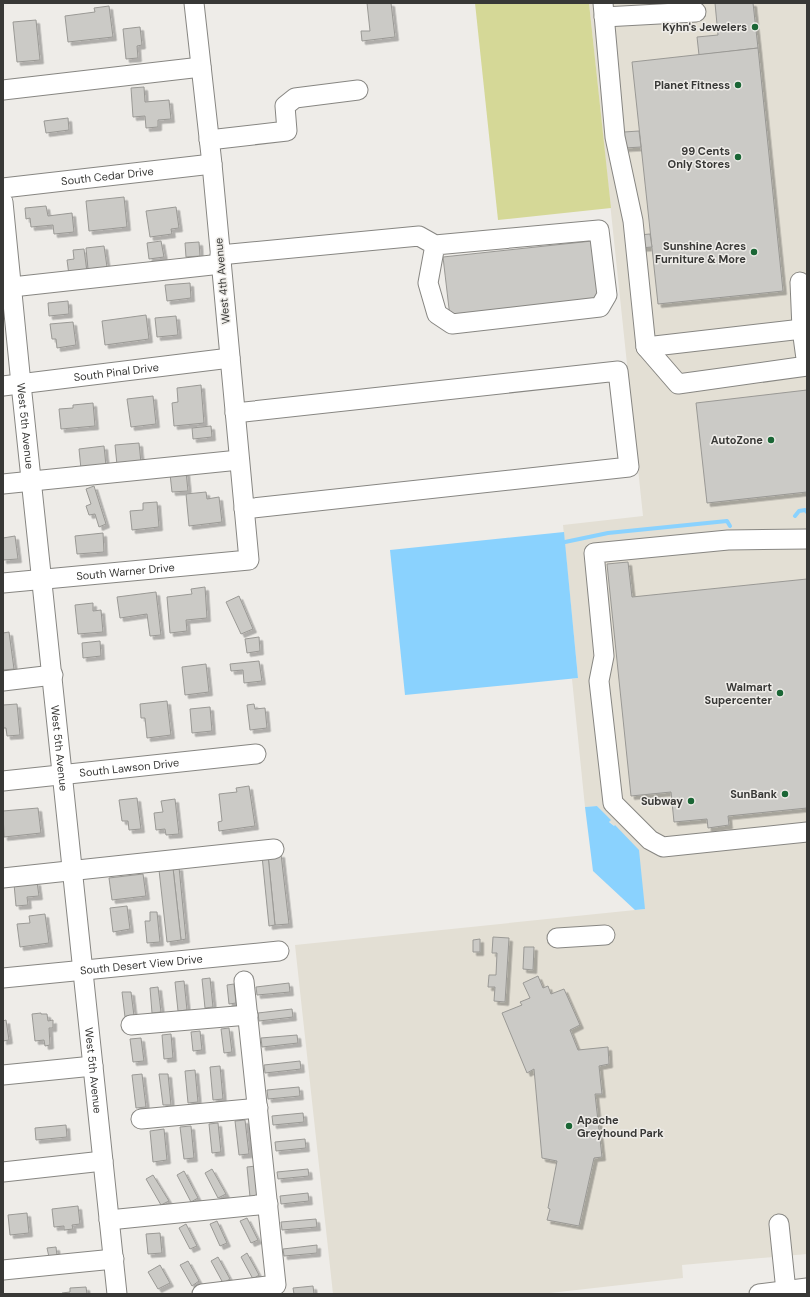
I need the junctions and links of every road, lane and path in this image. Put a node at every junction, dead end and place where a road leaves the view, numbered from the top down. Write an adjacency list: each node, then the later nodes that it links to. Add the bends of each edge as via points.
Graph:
1 (194, 3): 4 (street, West 4th Avenue)
2 (604, 10): 3 (street); 16 (street, via 615,137 634,221)
3 (696, 12)
4 (201, 67): 5 (street); 7 (street, West 4th Avenue)
5 (3, 90)
6 (358, 90): 7 (street, via 295,98 284,106 287,131)
7 (209, 140): 8 (street, West 4th Avenue)
8 (212, 164): 9 (street, South Cedar Drive); 12 (street, West 4th Avenue)
9 (3, 188)
10 (3, 202): 14 (street, West 5th Avenue)
11 (435, 245): 11 (street, via 599,230 606,295 600,307 452,324 437,314 428,283); 12 (street, via 419,236)
12 (220, 260): 14 (street); 17 (street, West 4th Avenue)
13 (800, 282): 15 (street)
14 (7, 288): 19 (street, West 5th Avenue)
15 (802, 329): 16 (street); 18 (street)
16 (646, 347): 18 (street, via 678,384)
17 (230, 358): 19 (street, South Pinal Drive); 20 (street, West 4th Avenue)
18 (807, 366)
19 (12, 385): 22 (street, West 5th Avenue)
20 (235, 413): 21 (street, West 4th Avenue); 24 (street, via 618,372 629,467)
21 (240, 460): 22 (street); 24 (street, West 4th Avenue)
22 (32, 481): 23 (street); 27 (street, West 5th Avenue)
23 (3, 484)
24 (244, 509): 26 (street, West 4th Avenue)
25 (807, 539): 34 (street, via 728,540 594,553 604,656 599,681 613,803 650,840 663,847)
26 (249, 560): 27 (street, South Warner Drive)
27 (42, 579): 28 (street, South Warner Drive); 29 (street, West 5th Avenue)
28 (3, 583)
29 (53, 675): 30 (street); 32 (street, West 5th Avenue)
30 (3, 680)
31 (256, 754): 32 (street, South Lawson Drive)
32 (63, 774): 33 (street, South Lawson Drive); 36 (street, West 5th Avenue)
33 (3, 781)
34 (807, 832)
35 (274, 849): 36 (street)
36 (73, 871): 37 (street); 41 (street, West 5th Avenue)
37 (3, 878)
38 (605, 935): 39 (street)
39 (557, 938)
40 (279, 951): 41 (street, South Desert View Drive)
41 (83, 969): 42 (street, South Desert View Drive); 46 (street, West 5th Avenue)
42 (3, 978)
43 (244, 981): 44 (street)
44 (248, 1015): 45 (street); 48 (street)
45 (132, 1025)
46 (93, 1066): 47 (street); 50 (street, West 5th Avenue)
47 (3, 1075)
48 (258, 1108): 49 (street); 52 (street)
49 (141, 1119)
50 (103, 1161): 51 (street); 53 (street, West 5th Avenue)
51 (3, 1172)
52 (268, 1204): 53 (street); 60 (street, via 276,1285)
53 (110, 1220): 55 (street, West 5th Avenue)
54 (779, 1224): 58 (street)
55 (114, 1259): 56 (street); 59 (street, West 5th Avenue)
56 (3, 1270)
57 (807, 1288): 58 (street)
58 (786, 1290): 61 (street)
59 (117, 1294)
60 (202, 1294)
61 (759, 1294)

